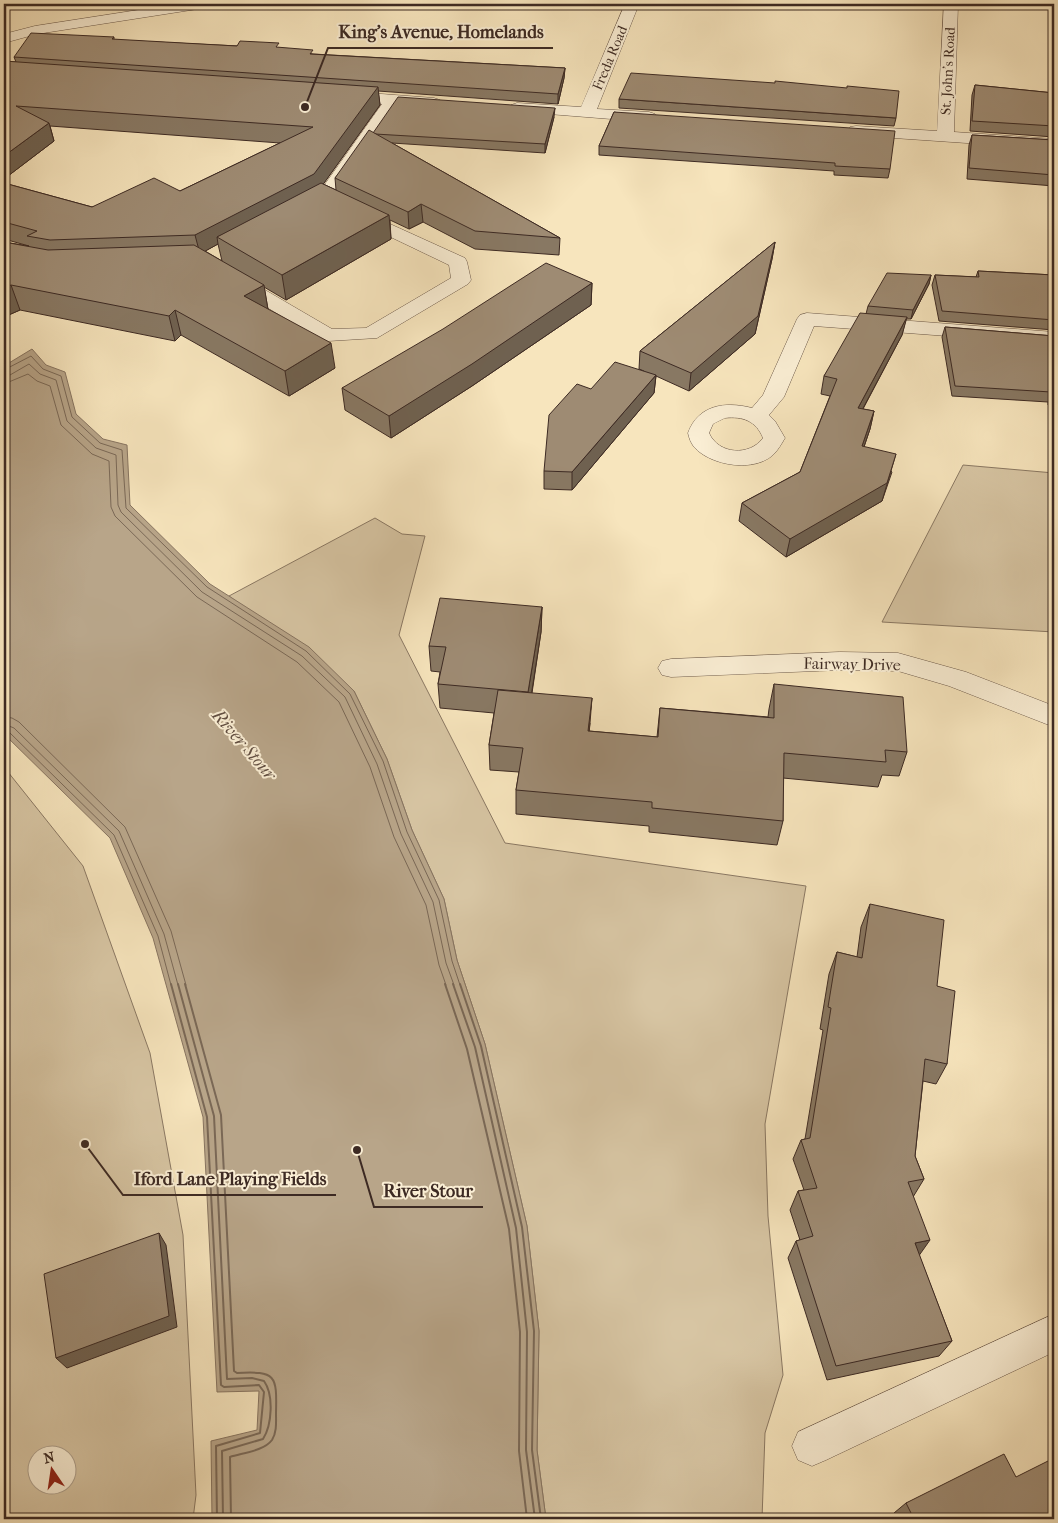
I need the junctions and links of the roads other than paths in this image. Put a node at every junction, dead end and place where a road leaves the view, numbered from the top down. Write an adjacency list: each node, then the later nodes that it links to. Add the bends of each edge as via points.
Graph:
1 (204, 4): 4 (street, via 35,30)
2 (632, 4): 9 (street, Freda Road)
3 (951, 4): 12 (street, St. John's Road)
4 (4, 38)
5 (324, 95): 6 (street)
6 (393, 100): 7 (street); 14 (street)
7 (451, 104)
8 (500, 107): 9 (street)
9 (587, 113): 10 (street)
10 (666, 118)
11 (835, 130): 12 (street)
12 (945, 137): 13 (street)
13 (1054, 144)
14 (324, 198): 15 (street); 16 (street, via 458,262 461,280 370,334 328,335)
15 (290, 217)
16 (221, 272)
17 (1054, 338): 18 (street, via 807,319 773,397)
18 (756, 416)
19 (671, 668): 20 (street, Fairway Drive, via 840,661 898,662 957,679)
20 (1054, 717)
21 (1054, 1333): 22 (street)
22 (812, 1446)

